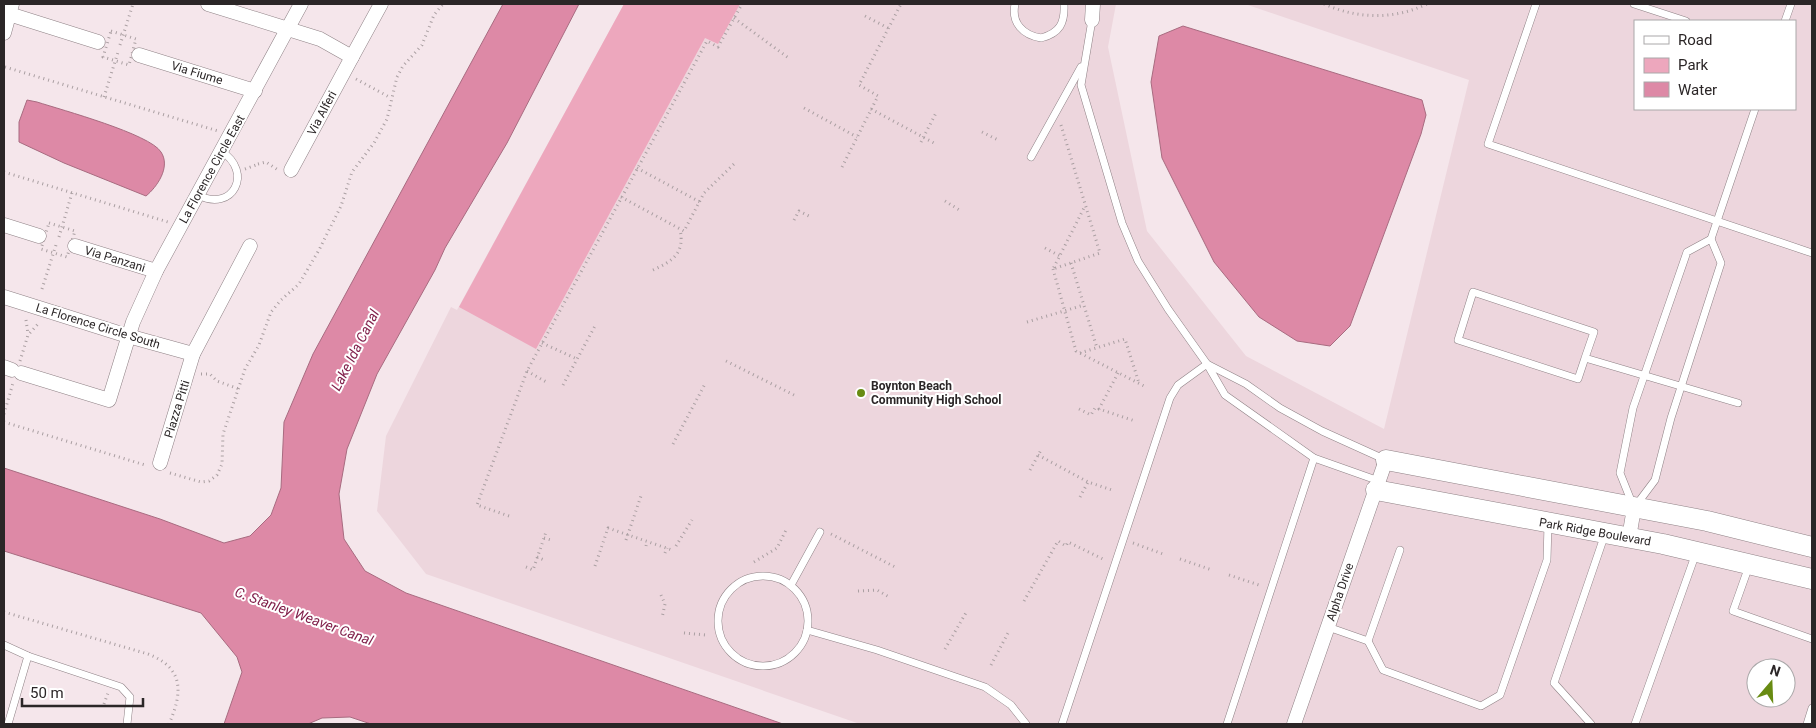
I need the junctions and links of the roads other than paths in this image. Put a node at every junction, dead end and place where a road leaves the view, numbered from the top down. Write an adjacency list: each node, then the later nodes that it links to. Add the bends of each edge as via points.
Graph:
1 (208, 4): 14 (street)
2 (301, 4): 14 (street, La Florence Circle East)
3 (381, 4): 18 (street, Via Alferi)
4 (1015, 4): 5 (lane, via 1017,25 1023,32 1041,38 1050,36 1063,24)
5 (1064, 4)
6 (1093, 4): 11 (street)
7 (1536, 4): 26 (lane, via 1488,144)
8 (1638, 4): 12 (lane)
9 (1791, 4): 13 (lane)
10 (11, 9): 15 (street); 16 (street)
11 (1092, 20): 19 (lane)
12 (1683, 20)
13 (1785, 20)
14 (288, 29): 18 (street, via 320,39); 20 (street, La Florence Circle East)
15 (4, 33)
16 (98, 42)
17 (139, 55): 20 (street, Via Fiume)
18 (352, 57): 24 (street, Via Alferi)
19 (1084, 62): 23 (lane); 38 (lane, via 1081,85 1122,223 1138,260)
20 (255, 91): 22 (street, La Florence Circle East)
21 (1755, 110): 26 (lane)
22 (221, 151): 25 (street, La Florence Circle East); 25 (lane, via 231,157 238,171 236,188 219,200 205,199)
23 (1031, 158)
24 (288, 168)
25 (198, 194): 33 (street, La Florence Circle East)
26 (1717, 221): 29 (lane); 32 (lane)
27 (4, 225): 28 (street)
28 (39, 236)
29 (1710, 239): 40 (lane, via 1687,252); 41 (lane, via 1721,263)
30 (75, 246): 33 (street, Via Panzani)
31 (250, 246): 36 (street)
32 (1812, 252)
33 (156, 271): 35 (street, La Florence Circle East)
34 (4, 297): 35 (street, La Florence Circle South)
35 (128, 336): 36 (street, La Florence Circle South); 39 (street, La Florence Circle East, via 110,400)
36 (193, 354): 45 (street, Piazza Pitti)
37 (1585, 358): 37 (lane, via 1594,332 1473,292 1458,340 1578,379); 40 (lane)
38 (1207, 364): 43 (lane, via 1226,394); 44 (lane, via 1246,384 1280,408); 68 (lane, via 1178,385 1170,398)
39 (12, 370)
40 (1643, 375): 41 (lane); 47 (lane, via 1620,473)
41 (1681, 386): 42 (lane); 47 (lane, via 1655,480)
42 (1738, 403)
43 (1314, 458): 46 (lane); 69 (lane)
44 (1386, 460): 46 (street, Alpha Drive); 47 (street)
45 (159, 467)
46 (1378, 485): 48 (street, Park Ridge Boulevard); 58 (street, Alpha Drive)
47 (1634, 508): 51 (street); 52 (street, via 1707,521)
48 (1548, 523): 50 (street, Park Ridge Boulevard); 61 (lane, via 1547,560 1500,695 1481,706 1384,670)
49 (820, 532): 57 (lane)
50 (1606, 534): 51 (street, Park Ridge Boulevard); 71 (lane, via 1554,683)
51 (1629, 538): 54 (street, Park Ridge Boulevard)
52 (1812, 547)
53 (1400, 550): 61 (lane)
54 (1696, 551): 55 (street, Park Ridge Boulevard); 72 (lane)
55 (1750, 563): 56 (street, Park Ridge Boulevard); 60 (lane, via 1733,612)
56 (1812, 579)
57 (791, 585): 59 (lane, via 804,601); 59 (lane, via 763,576 743,580 735,586 719,611 723,640 736,656 764,666 792,655)
58 (1328, 627): 61 (lane); 70 (street, Alpha Drive)
59 (807, 630): 67 (lane, via 860,644 985,687 1011,705)
60 (1812, 639)
61 (1368, 641)
62 (4, 645): 63 (lane)
63 (28, 656): 65 (lane); 66 (lane, via 121,687 130,697)
64 (1812, 708): 73 (lane)
65 (8, 724)
66 (127, 724)
67 (1026, 724)
68 (1062, 724)
69 (1227, 724)
70 (1294, 724)
71 (1591, 724)
72 (1635, 724)
73 (1807, 724)

